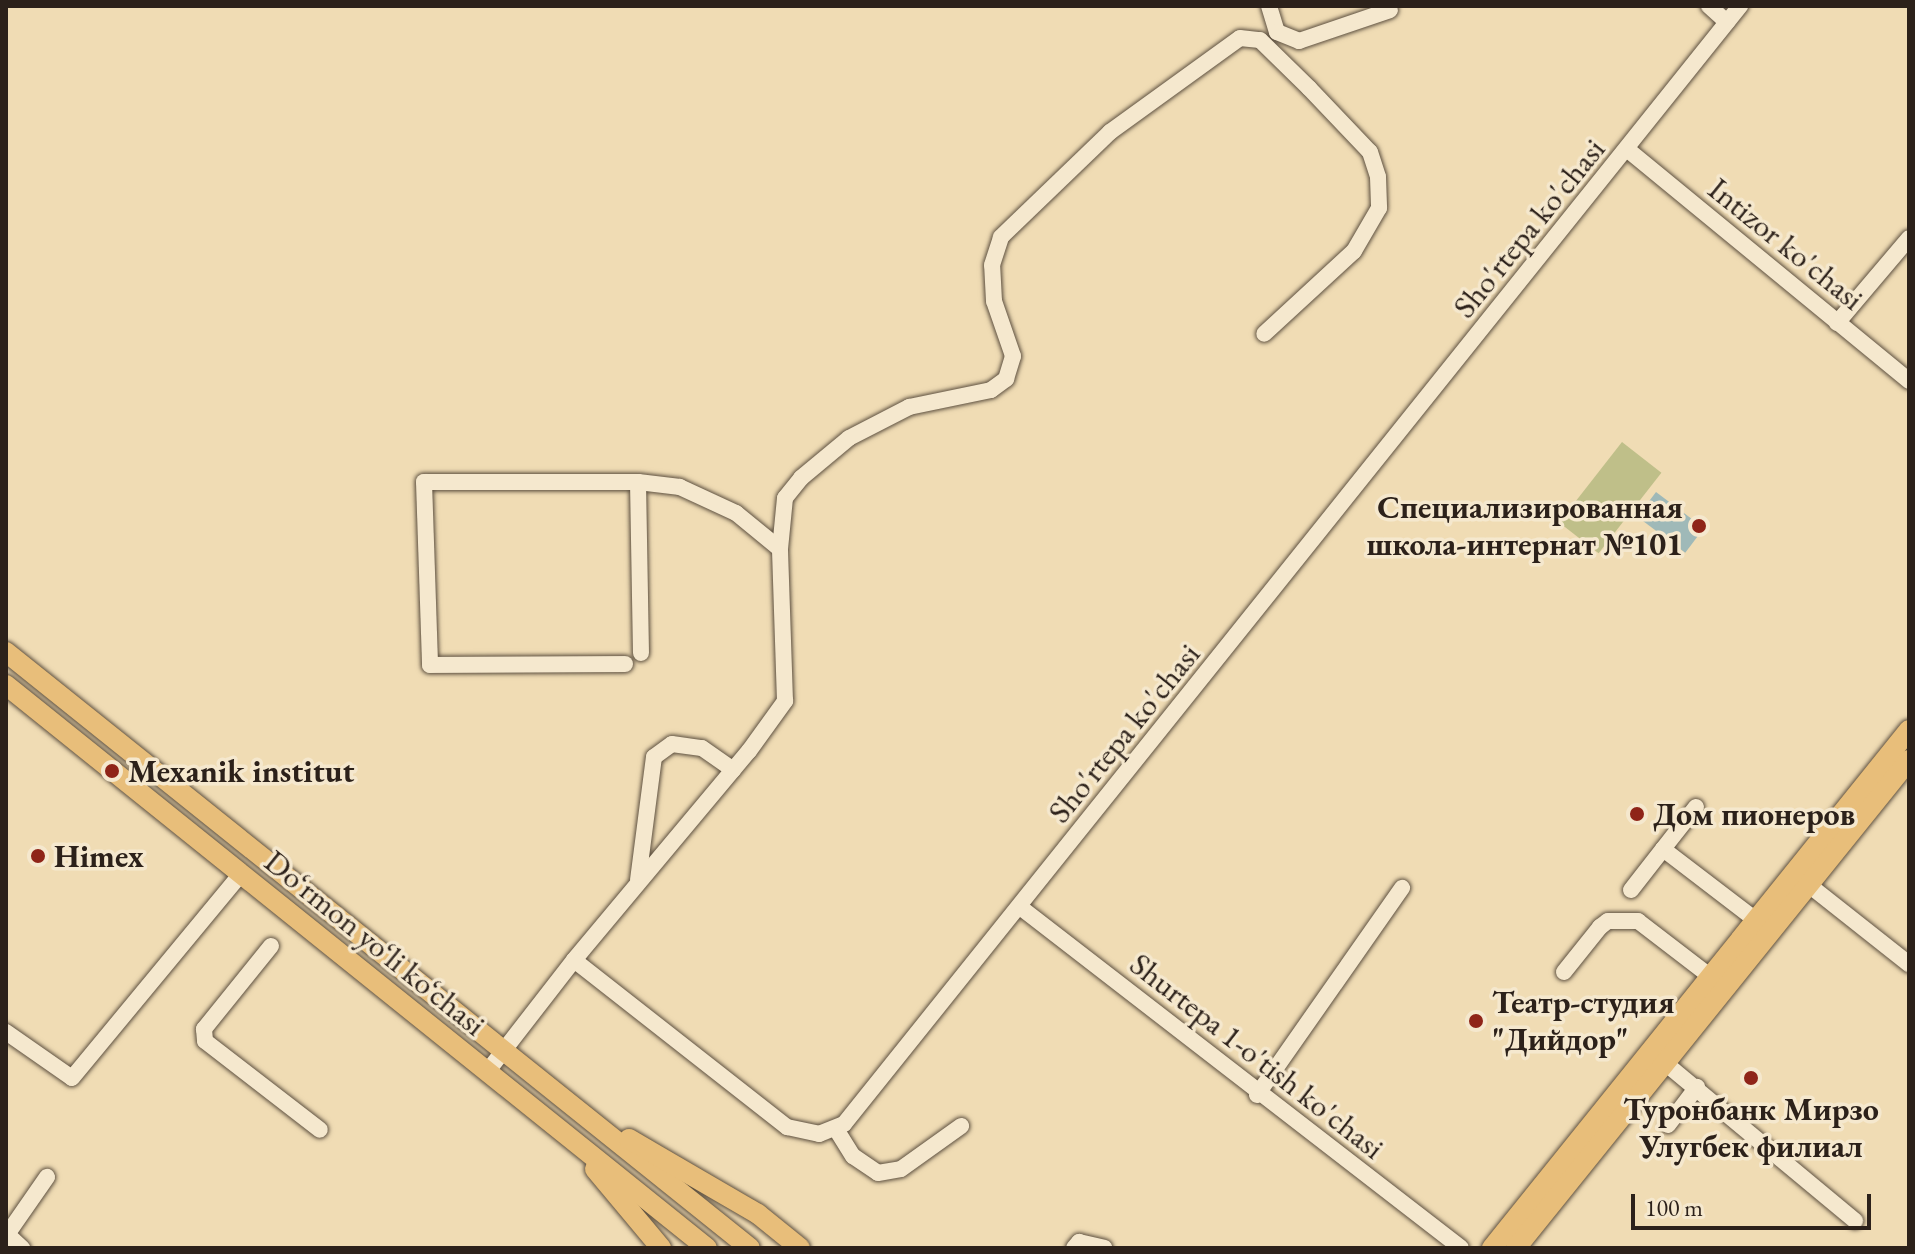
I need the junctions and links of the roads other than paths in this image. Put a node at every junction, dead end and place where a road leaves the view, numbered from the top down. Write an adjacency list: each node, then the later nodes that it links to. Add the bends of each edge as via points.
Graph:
1 (1269, 6): 4 (street, via 1277,32 1299,41)
2 (1709, 6): 5 (street)
3 (1740, 6): 5 (street, Sho'rtepa ko'chasi)
4 (1390, 10)
5 (1727, 22): 6 (street, Sho'rtepa ko'chasi)
6 (1628, 150): 8 (street, Intizor ko'chasi); 27 (street, Sho'rtepa ko'chasi)
7 (1909, 238): 8 (street)
8 (1837, 323): 10 (street, Intizor ko'chasi)
9 (1264, 334): 12 (street, via 1354,251 1379,208 1378,177 1370,152 1309,88 1260,40 1240,38 1110,132 1001,237 992,265 994,301 1013,356 1006,379 991,390 909,407 849,438 785,498)
10 (1909, 381)
11 (638, 482): 12 (street, via 680,487 736,513); 14 (street); 15 (street, via 421,485 430,665)
12 (780, 549): 19 (street, via 785,701)
13 (6, 652): 35 (main road, Do‘rmon yo‘li ko‘chasi)
14 (641, 653)
15 (625, 664)
16 (6, 685): 22 (main road, Do‘rmon yo‘li ko‘chasi)
17 (1909, 730): 23 (main road)
18 (1909, 760): 23 (main road)
19 (733, 770): 24 (street); 24 (street, via 702,748 672,744 654,757)
20 (1696, 807): 21 (street)
21 (1663, 849): 26 (street); 28 (street)
22 (241, 874): 34 (street, via 72,1078); 37 (main road, Do‘rmon yo‘li ko‘chasi)
23 (1801, 879): 28 (main road); 31 (street); 36 (main road)
24 (638, 882): 30 (street)
25 (1402, 888): 39 (street)
26 (1631, 890)
27 (1020, 907): 39 (street, Shurtepa 1-o'tish ko'chasi); 43 (street, Sho'rtepa ko'chasi, via 852,1118)
28 (1756, 920): 33 (main road)
29 (271, 946): 44 (street, via 204,1029 205,1041)
30 (574, 960): 35 (street); 43 (street, via 787,1127 811,1134)
31 (1909, 964)
32 (1564, 972): 33 (street, via 1608,921 1638,921)
33 (1711, 977): 57 (main road)
34 (6, 1032)
35 (503, 1050): 37 (street); 40 (main road, Do‘rmon yo‘li ko‘chasi)
36 (1665, 1063): 38 (street); 58 (main road)
37 (487, 1072): 45 (main road, Do‘rmon yo‘li ko‘chasi)
38 (1697, 1087): 41 (street); 47 (street)
39 (1257, 1095): 56 (street, Shurtepa 1-o'tish ko'chasi)
40 (580, 1112): 52 (main road, Do‘rmon yo‘li ko‘chasi); 53 (main road, via 699,1177)
41 (1668, 1125)
42 (961, 1126): 43 (street, via 901,1169 878,1173 853,1156)
43 (836, 1129)
44 (320, 1130)
45 (564, 1133): 50 (main road); 51 (main road, Do‘rmon yo‘li ko‘chasi)
46 (47, 1177): 48 (street)
47 (1855, 1221)
48 (7, 1235): 49 (street)
49 (22, 1248)
50 (661, 1248)
51 (707, 1248)
52 (750, 1248)
53 (800, 1248)
54 (1074, 1248): 55 (street, via 1087,1242)
55 (1104, 1248)
56 (1461, 1248)
57 (1492, 1248)
58 (1516, 1248)

